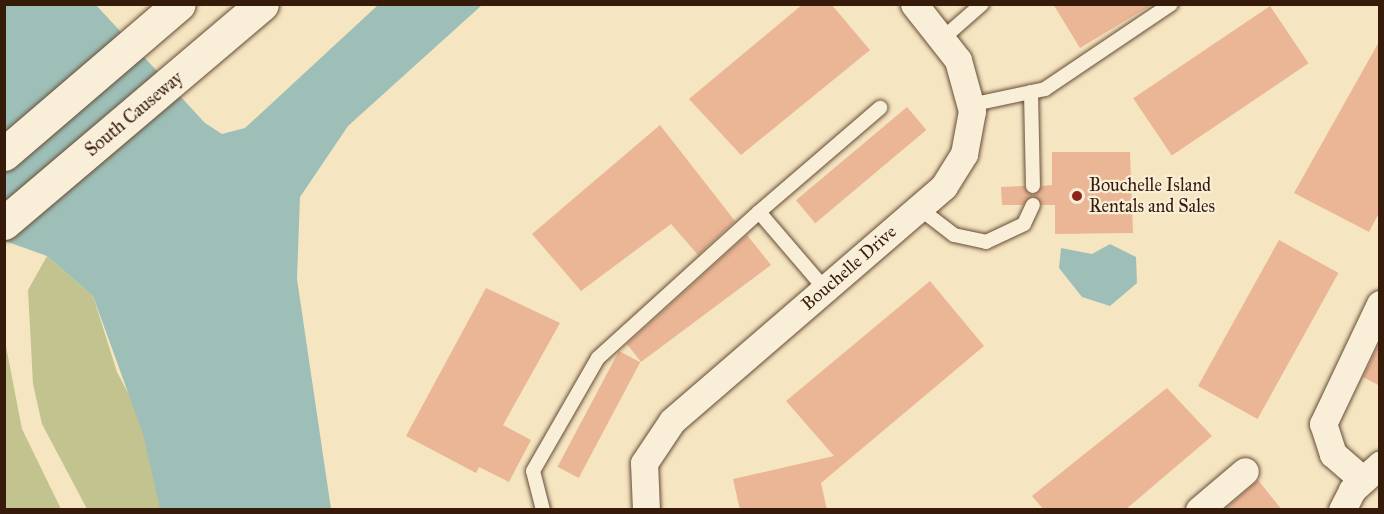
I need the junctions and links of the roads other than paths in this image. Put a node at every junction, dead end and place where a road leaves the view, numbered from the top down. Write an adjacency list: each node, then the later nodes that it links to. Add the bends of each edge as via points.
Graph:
1 (179, 4): 10 (main road)
2 (262, 4): 15 (main road, South Causeway)
3 (914, 4): 6 (street, Bouchelle Drive)
4 (982, 4): 6 (lane)
5 (1171, 4): 7 (lane, via 1045,89)
6 (942, 39): 8 (street, Bouchelle Drive, via 958,60)
7 (1031, 92): 8 (lane); 11 (lane)
8 (970, 105): 13 (street, Bouchelle Drive, via 964,154 944,186)
9 (880, 108): 14 (lane)
10 (4, 154)
11 (1033, 186)
12 (1033, 205): 13 (lane, via 1024,224 986,242 954,234)
13 (919, 208): 16 (street, Bouchelle Drive)
14 (759, 212): 16 (lane); 20 (lane, via 598,358 533,471)
15 (4, 223)
16 (825, 289): 21 (street, Bouchelle Drive, via 672,421 644,463)
17 (1380, 304): 19 (street, via 1323,423 1333,454)
18 (1245, 471): 22 (street)
19 (1371, 472): 23 (street)
20 (543, 510)
21 (646, 510)
22 (1199, 510)
23 (1342, 510)

